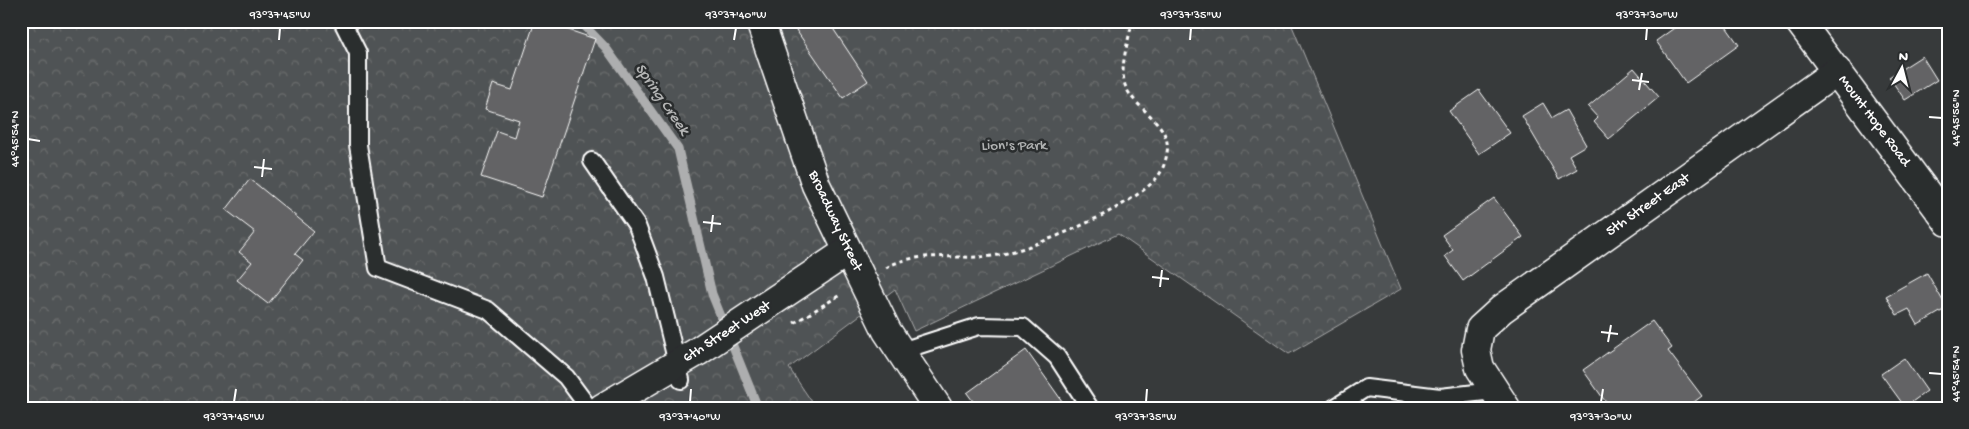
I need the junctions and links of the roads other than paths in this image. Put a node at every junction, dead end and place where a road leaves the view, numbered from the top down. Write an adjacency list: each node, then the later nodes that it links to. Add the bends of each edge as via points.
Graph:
1 (342, 21): 11 (lane, via 358,53 358,145 378,268 488,310 566,377)
2 (760, 21): 7 (street, Broadway Street, via 816,185)
3 (1799, 21): 4 (street, Mount Hope Road)
4 (1837, 71): 6 (street, Mount Hope Road); 10 (street, 5th Street East, via 1502,309 1480,329 1476,350 1480,368)
5 (592, 161): 9 (lane, via 637,226 656,277)
6 (1948, 222)
7 (848, 251): 8 (street, Broadway Street); 9 (street, 6th Street West)
8 (901, 351): 13 (street, Broadway Street); 14 (lane, via 979,326 1023,327 1057,357)
9 (679, 372): 12 (street, 6th Street West)
10 (1500, 399): 15 (lane, via 1440,397 1366,388)
11 (589, 408)
12 (602, 408)
13 (938, 408)
14 (1090, 408)
15 (1334, 408)

